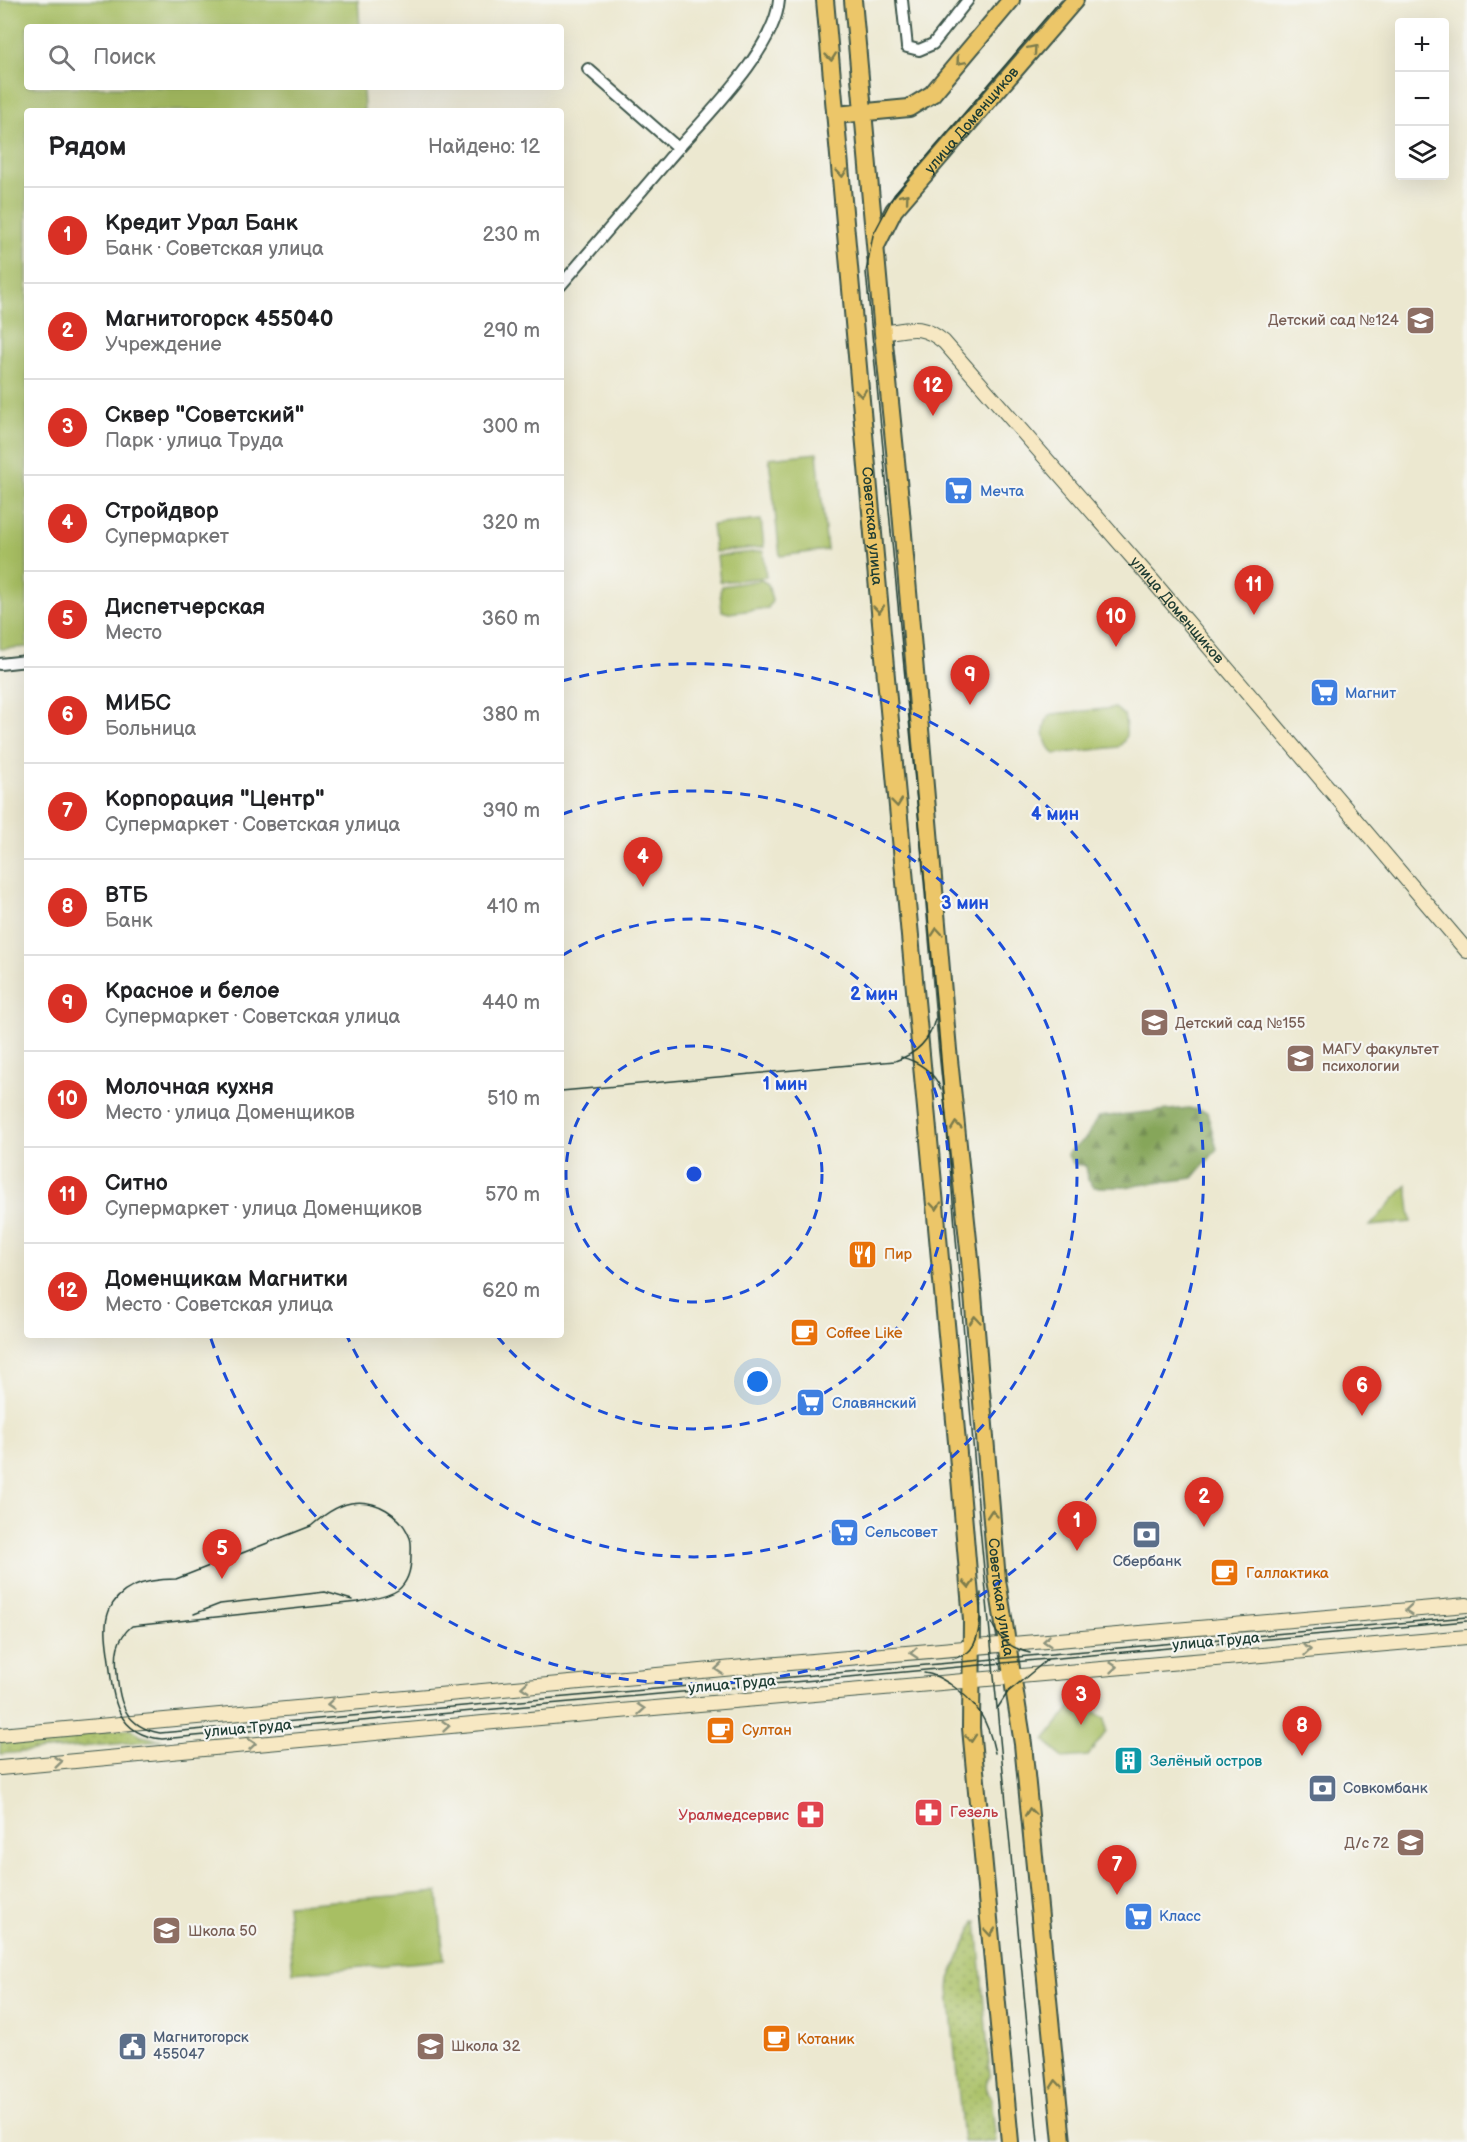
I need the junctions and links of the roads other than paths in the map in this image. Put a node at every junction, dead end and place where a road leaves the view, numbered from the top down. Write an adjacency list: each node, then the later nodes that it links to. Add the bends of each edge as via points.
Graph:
1 (779, 0): 11 (street, via 766,39 738,79)
2 (825, 0): 10 (main road, Советская улица, one-way to 10)
3 (853, 0): 9 (main road, Советская улица)
4 (902, 0): 5 (street, via 907,47 919,50 933,44)
5 (969, 0)
6 (1011, 0): 9 (main road, one-way to 9, via 927,98 909,108)
7 (1075, 0): 12 (main road, улица Доменщиков, one-way to 7, via 894,210)
8 (588, 69): 11 (street)
9 (864, 112): 10 (main road); 12 (main road, Советская улица)
10 (836, 115): 15 (main road, Советская улица, one-way to 15)
11 (678, 148): 13 (street)
12 (875, 247): 14 (main road, Советская улица)
13 (564, 281)
14 (883, 333): 15 (main road, улица Доменщиков); 18 (main road, улица Доменщиков, via 923,329 944,342); 19 (main road, Советская улица, one-way to 14)
15 (856, 335): 20 (main road, Советская улица, one-way to 20)
16 (24, 661): 17 (street)
17 (0, 664)
18 (1467, 951)
19 (948, 1050): 20 (main road); 23 (main road, Советская улица, one-way to 19, via 997,1580)
20 (921, 1053): 24 (main road, Советская улица, one-way to 24)
21 (1467, 1605): 23 (main road, улица Труда, one-way to 23)
22 (1467, 1636): 25 (main road, улица Труда, one-way to 22)
23 (1007, 1645): 24 (main road, улица Труда); 25 (main road, Советская улица)
24 (972, 1648): 26 (main road, Советская улица); 27 (main road, улица Труда, one-way to 27)
25 (1013, 1676): 26 (main road, улица Труда); 30 (main road, Советская улица, one-way to 25, via 1029,1792)
26 (971, 1679): 28 (main road, улица Труда, one-way to 26); 29 (main road, Советская улица, one-way to 29, via 973,1760)
27 (0, 1735)
28 (0, 1768)
29 (1010, 2142)
30 (1062, 2142)

